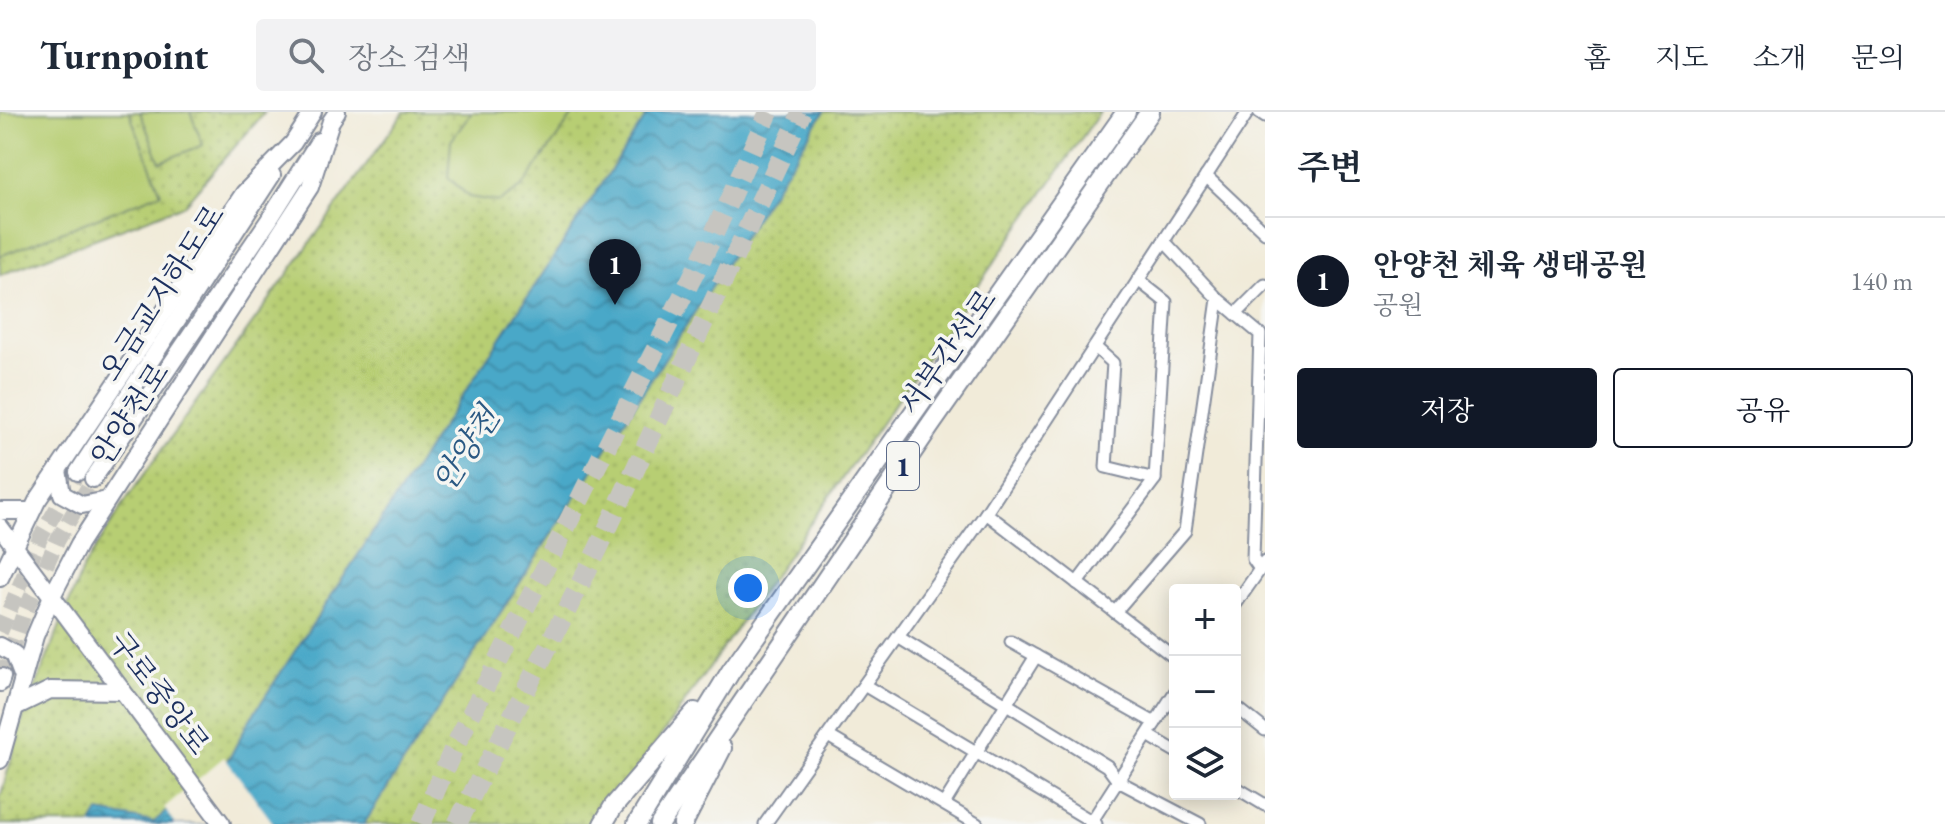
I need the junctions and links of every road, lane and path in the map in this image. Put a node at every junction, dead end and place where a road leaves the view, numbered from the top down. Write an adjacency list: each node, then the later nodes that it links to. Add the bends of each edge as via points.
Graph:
1 (313, 112): 8 (main road, 안양천로)
2 (1126, 112): 36 (main road, 서부간선로 / 1)
3 (1150, 112): 38 (main road, 서부간선로 / 1)
4 (1248, 112): 9 (street)
5 (1259, 112): 7 (street)
6 (334, 116): 8 (main road, 오금교지하도로, via 269,220 86,476); 19 (main road, 안양천로, via 310,187)
7 (1265, 116)
8 (293, 143): 17 (main road, 안양천로, via 244,193)
9 (1206, 176): 10 (street); 11 (street)
10 (1265, 232)
11 (1164, 241): 12 (street); 14 (street)
12 (1138, 280): 16 (street); 18 (street, via 1166,302)
13 (1265, 285): 15 (street)
14 (1218, 299): 15 (street); 30 (street, via 1185,531)
15 (1236, 314): 25 (street, via 1260,334 1253,559)
16 (1095, 347): 18 (street, via 1113,363 1106,467); 22 (street)
17 (58, 470): 19 (main road, via 62,494 82,505); 21 (main road, 안양천로)
18 (1155, 479): 27 (street)
19 (107, 500): 28 (main road, 안양천로)
20 (0, 511): 21 (main road)
21 (31, 511): 24 (main road, 안양천로)
22 (986, 513): 27 (street); 31 (street)
23 (0, 527): 24 (main road, 구로중앙로)
24 (15, 548): 26 (main road, 안양천로); 28 (main road, 구로중앙로)
25 (1262, 565): 29 (street)
26 (0, 578)
27 (1077, 583): 30 (street)
28 (52, 596): 37 (main road, 안양천로); 40 (main road, 구로중앙로)
29 (1241, 596)
30 (1115, 612): 35 (street)
31 (898, 637): 39 (street); 42 (street)
32 (1011, 642): 34 (street)
33 (0, 646): 37 (main road, via 14,654)
34 (1036, 656): 42 (street); 45 (street)
35 (1172, 656)
36 (731, 671): 58 (main road); 59 (main road, 서부간선로 / 1)
37 (22, 677): 43 (main road, 안양천로)
38 (757, 680): 60 (main road, 서부간선로 / 1); 61 (main road)
39 (864, 685): 48 (street); 50 (street)
40 (122, 691): 43 (main road, via 50,690); 57 (main road, 구로중앙로)
41 (1169, 701): 45 (street)
42 (1007, 704): 50 (street); 52 (street, via 1107,766)
43 (15, 707): 51 (main road, 안양천로)
44 (1241, 711): 46 (street)
45 (1155, 723): 47 (street)
46 (1265, 730)
47 (1148, 735): 49 (street); 52 (street)
48 (828, 736): 54 (street); 62 (street)
49 (1169, 747)
50 (976, 752): 54 (street); 56 (street)
51 (0, 760)
52 (1118, 781): 56 (street); 64 (street)
53 (1241, 791): 55 (street)
54 (944, 804): 63 (street)
55 (1265, 805)
56 (1093, 823)
57 (222, 824)
58 (603, 824)
59 (637, 824)
60 (660, 824)
61 (683, 824)
62 (765, 824)
63 (977, 824)
64 (1200, 824)

